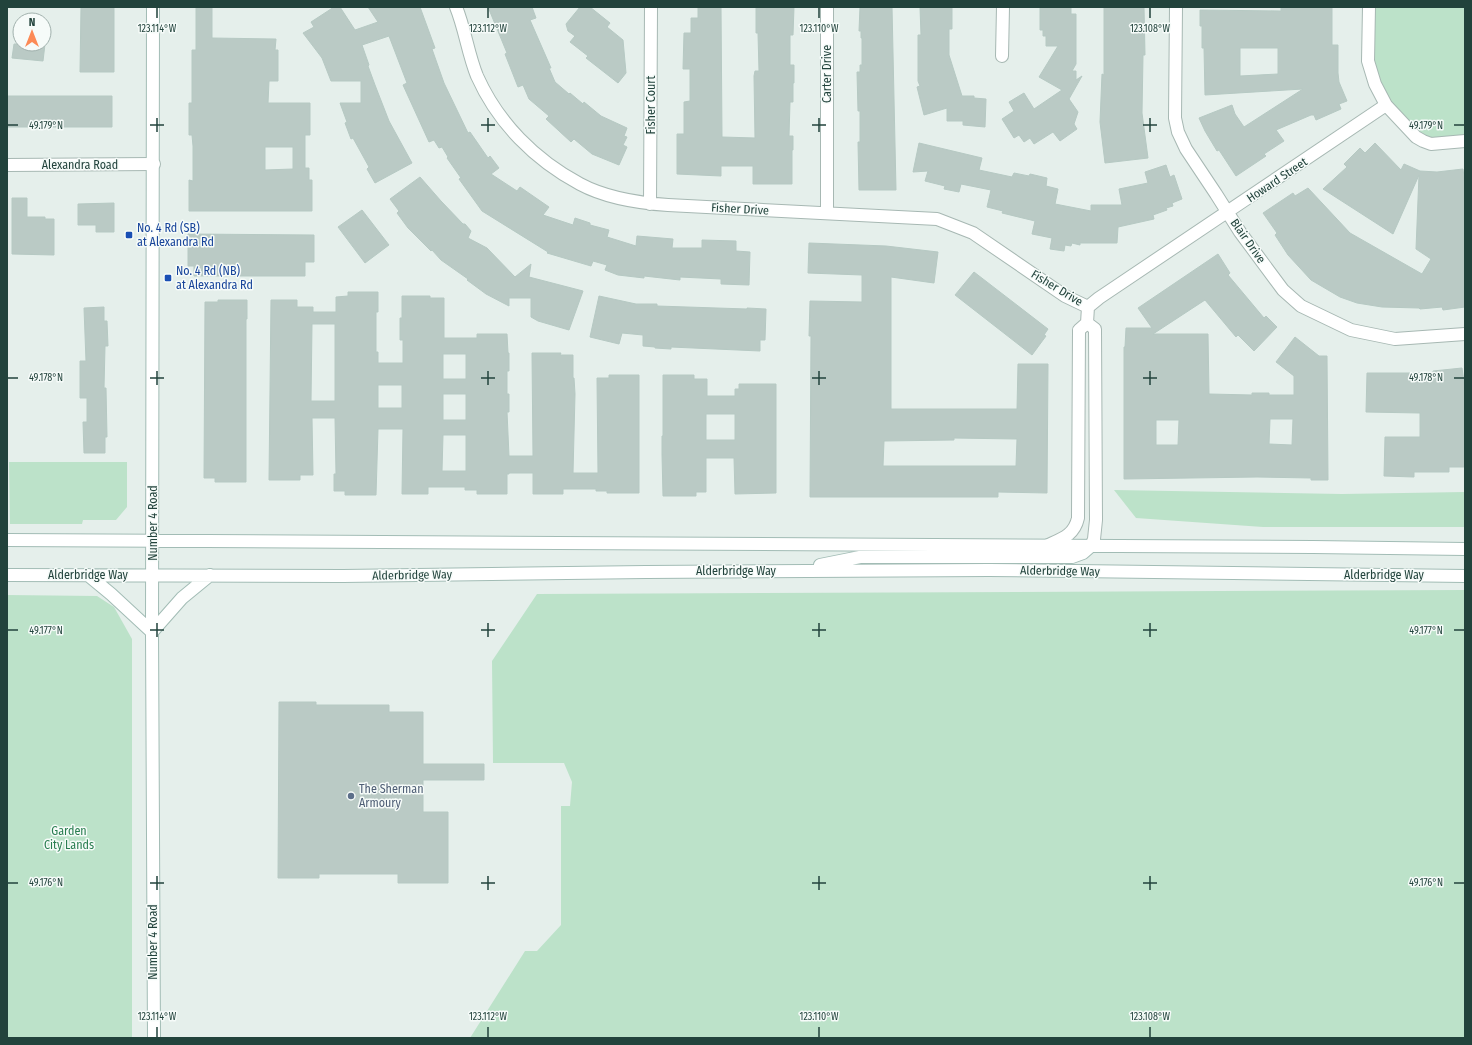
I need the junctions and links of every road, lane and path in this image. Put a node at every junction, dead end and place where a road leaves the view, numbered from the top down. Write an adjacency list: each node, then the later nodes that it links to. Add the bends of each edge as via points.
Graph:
1 (153, 7): 11 (main road, Number 4 Road)
2 (456, 7): 13 (main road, Fisher Drive, via 477,75 505,123 521,141 548,164 581,184 625,200)
3 (651, 7): 13 (main road, Fisher Court)
4 (827, 7): 15 (main road, Carter Drive)
5 (1003, 7): 8 (main road)
6 (1176, 7): 14 (main road, Blair Drive, via 1175,118 1178,132 1186,149)
7 (1369, 7): 9 (main road, via 1368,60 1375,84)
8 (1002, 56)
9 (1386, 105): 10 (main road, via 1423,141 1431,144); 14 (main road, Howard Street)
10 (1465, 141)
11 (154, 164): 12 (main road, Alexandra Road); 20 (main road, Number 4 Road)
12 (7, 165)
13 (650, 204): 15 (main road, Fisher Drive)
14 (1228, 212): 16 (main road, Howard Street); 18 (main road, Blair Drive, via 1283,290 1301,306 1351,330 1395,339)
15 (827, 213): 16 (main road, Fisher Drive, via 937,219 973,233 1065,296)
16 (1088, 307): 17 (main road, Fisher Drive)
17 (1087, 323): 21 (main road, Fisher Drive, via 1079,330 1078,518 1072,532); 22 (main road, Fisher Drive, via 1095,330 1096,520)
18 (1465, 334)
19 (7, 540): 20 (main road, Alderbridge Way)
20 (153, 541): 21 (main road, Alderbridge Way); 27 (main road, Number 4 Road)
21 (1046, 546): 22 (main road, Alderbridge Way)
22 (1091, 546): 23 (main road, Alderbridge Way); 24 (main road, via 1083,553 1072,557 860,558)
23 (1465, 549)
24 (786, 571): 28 (main road, Alderbridge Way); 29 (main road, Alderbridge Way, via 989,570)
25 (7, 575): 26 (main road, Alderbridge Way)
26 (88, 575): 27 (main road, Alderbridge Way); 30 (main road)
27 (153, 575): 28 (main road, Alderbridge Way); 30 (main road, Number 4 Road)
28 (210, 575): 30 (main road, via 182,598)
29 (1465, 576)
30 (152, 632): 31 (main road, Number 4 Road)
31 (154, 1038)

